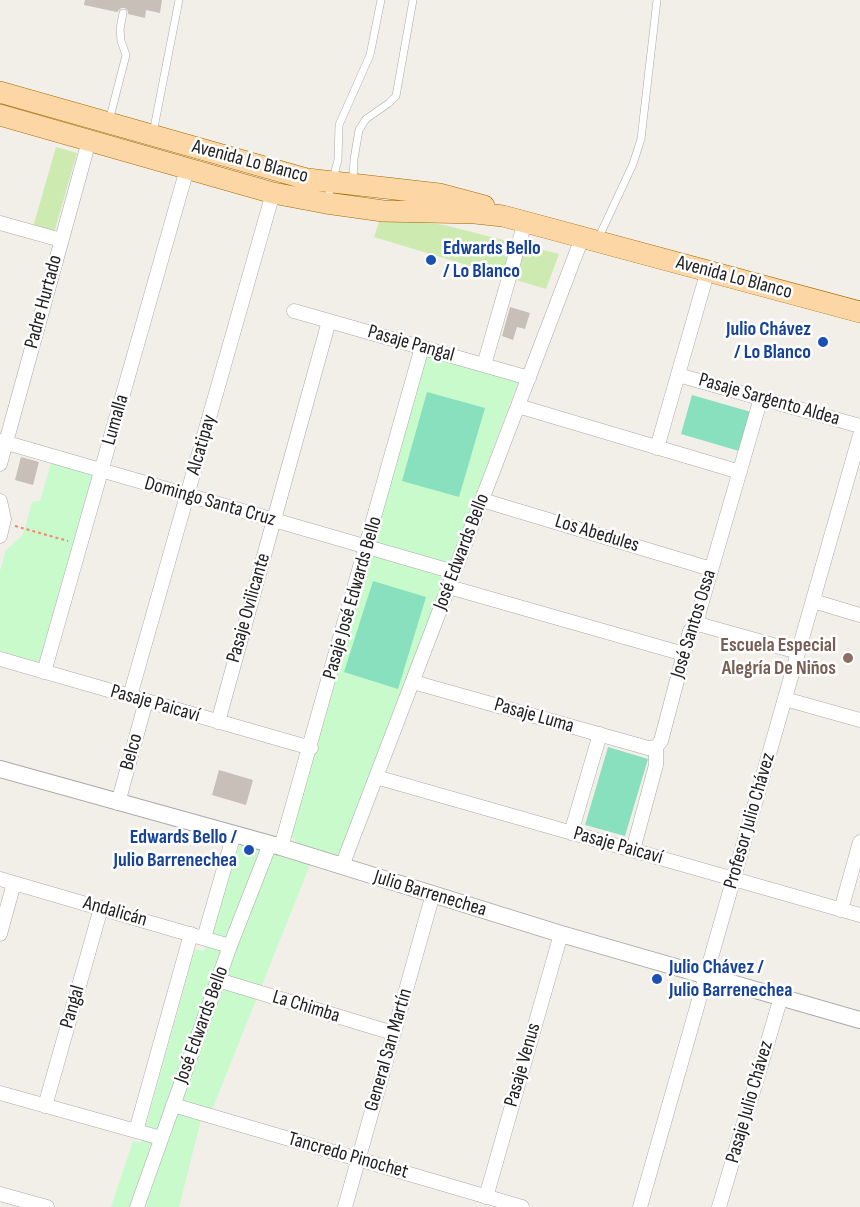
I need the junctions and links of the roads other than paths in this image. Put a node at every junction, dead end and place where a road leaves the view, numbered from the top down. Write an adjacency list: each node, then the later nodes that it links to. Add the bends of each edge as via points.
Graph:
1 (179, 0): 9 (lane)
2 (381, 0): 12 (lane, via 370,55 339,125 338,160)
3 (413, 0): 12 (lane, via 396,96 366,119 359,130 354,159)
4 (657, 0): 20 (lane, via 641,139 633,164)
5 (123, 13): 8 (lane, via 120,29 126,56)
6 (0, 92): 8 (main road, Avenida Lo Blanco)
7 (0, 115): 10 (main road, Avenida Lo Blanco)
8 (109, 121): 9 (main road, Avenida Lo Blanco)
9 (152, 135): 12 (main road, Avenida Lo Blanco, via 307,179)
10 (89, 141): 11 (main road, Avenida Lo Blanco); 19 (street, Padre Hurtado)
11 (187, 169): 13 (main road, Avenida Lo Blanco); 36 (street, Lumalla)
12 (343, 183): 14 (lane); 15 (lane); 16 (main road, Avenida Lo Blanco, via 439,194)
13 (273, 193): 14 (main road, Avenida Lo Blanco); 38 (street, Alcatipay)
14 (326, 203): 15 (main road, Avenida Lo Blanco)
15 (352, 207): 16 (main road, Avenida Lo Blanco)
16 (503, 216): 17 (main road, Avenida Lo Blanco)
17 (525, 222): 20 (main road, Avenida Lo Blanco); 26 (street)
18 (0, 223): 19 (street)
19 (61, 240): 33 (street, Padre Hurtado)
20 (589, 240): 21 (main road, Avenida Lo Blanco); 28 (street, José Edwards Bello)
21 (708, 270): 23 (main road, Avenida Lo Blanco); 27 (street)
22 (294, 311): 24 (street, Pasaje Pangal)
23 (860, 312)
24 (329, 321): 25 (street, Pasaje Pangal); 41 (street, Pasaje Ovilicante)
25 (422, 348): 26 (street, Pasaje Pangal); 43 (street, Pasaje José Edwards Bello)
26 (484, 365): 28 (street, Pasaje Pangal)
27 (678, 375): 29 (street, Pasaje Sargento Aldea); 34 (street)
28 (529, 378): 30 (street, José Edwards Bello)
29 (761, 398): 31 (street, Pasaje Sargento Aldea); 37 (street, José Santos Ossa)
30 (518, 406): 34 (street); 39 (street, José Edwards Bello)
31 (860, 426)
32 (860, 435): 47 (street, Profesor Julio Chávez)
33 (3, 442): 35 (street, Padre Hurtado); 36 (street, Domingo Santa Cruz)
34 (657, 448): 37 (street)
35 (0, 464)
36 (101, 471): 38 (street, Domingo Santa Cruz); 53 (street, Lumalla)
37 (740, 472): 44 (street, José Santos Ossa)
38 (187, 496): 41 (street, Domingo Santa Cruz); 55 (street, Alcatipay)
39 (482, 500): 44 (street, Los Abedules); 45 (street, José Edwards Bello)
40 (0, 501): 42 (street)
41 (274, 521): 43 (street, Domingo Santa Cruz); 59 (street, Pasaje Ovilicante)
42 (2, 530)
43 (367, 547): 45 (street, Domingo Santa Cruz); 62 (street, Pasaje José Edwards Bello)
44 (711, 569): 49 (street, José Santos Ossa)
45 (454, 572): 46 (street, José Edwards Bello)
46 (449, 587): 51 (street); 54 (street, José Edwards Bello)
47 (813, 601): 48 (street); 50 (street, Profesor Julio Chávez)
48 (860, 615)
49 (698, 624): 50 (street); 51 (street, José Santos Ossa, via 692,628)
50 (798, 652): 56 (street, Profesor Julio Chávez)
51 (684, 654): 61 (street, José Santos Ossa, via 661,741)
52 (0, 659): 53 (street, Pasaje Paicaví)
53 (45, 672): 55 (street, Pasaje Paicaví)
54 (413, 682): 60 (street, Pasaje Luma); 64 (street, José Edwards Bello)
55 (130, 696): 57 (street, Pasaje Paicaví)
56 (785, 699): 58 (street); 73 (street, Profesor Julio Chávez)
57 (146, 701): 59 (street, Pasaje Paicaví); 65 (street, Belco)
58 (860, 720)
59 (218, 722): 62 (street, Pasaje Paicaví)
60 (600, 734): 61 (street, Pasaje Luma); 66 (street)
61 (656, 747): 70 (street, José Santos Ossa, via 656,765)
62 (310, 748): 69 (street, Pasaje José Edwards Bello)
63 (0, 769): 65 (street, Julio Barrenechea)
64 (376, 777): 66 (street, Pasaje Paicaví); 71 (street, José Edwards Bello)
65 (118, 802): 67 (street, Julio Barrenechea)
66 (571, 833): 70 (street, Pasaje Paicaví)
67 (234, 834): 69 (street, Julio Barrenechea); 81 (street, José Edwards Bello)
68 (860, 842): 77 (street)
69 (275, 845): 71 (street, Julio Barrenechea); 82 (street, José Edwards Bello)
70 (633, 850): 73 (street, Pasaje Paicaví)
71 (342, 866): 75 (street, Julio Barrenechea)
72 (0, 879): 74 (street, Andalicán)
73 (733, 879): 77 (street, Pasaje Paicaví); 83 (street, Profesor Julio Chávez)
74 (15, 883): 76 (street, Andalicán); 79 (street)
75 (433, 894): 80 (street, Julio Barrenechea); 87 (street, General San Martín)
76 (100, 908): 81 (street, Andalicán); 90 (street, Pangal)
77 (841, 910): 78 (street, Pasaje Paicaví)
78 (860, 915)
79 (0, 934)
80 (561, 934): 83 (street, Julio Barrenechea); 95 (street, Pasaje Venus)
81 (197, 936): 82 (street, Andalicán); 91 (street, José Edwards Bello)
82 (230, 946): 84 (street, José Edwards Bello)
83 (706, 975): 85 (street, Julio Barrenechea); 100 (street, Profesor Julio Chávez)
84 (218, 980): 87 (street, La Chimba); 89 (street, José Edwards Bello)
85 (781, 997): 86 (street, Julio Barrenechea); 101 (street, Pasaje Julio Chávez)
86 (860, 1020)
87 (393, 1033): 93 (street, General San Martín)
88 (0, 1093): 90 (street)
89 (173, 1105): 92 (street, José Edwards Bello); 93 (street, Tancredo Pinochet)
90 (45, 1106): 91 (street)
91 (136, 1131): 92 (street)
92 (162, 1138): 97 (street, José Edwards Bello)
93 (358, 1159): 95 (street, Tancredo Pinochet); 98 (street, General San Martín)
94 (0, 1194): 96 (street)
95 (486, 1197): 99 (street, Tancredo Pinochet)
96 (47, 1207)
97 (137, 1207)
98 (345, 1207)
99 (522, 1207)
100 (640, 1207)
101 (718, 1207)

